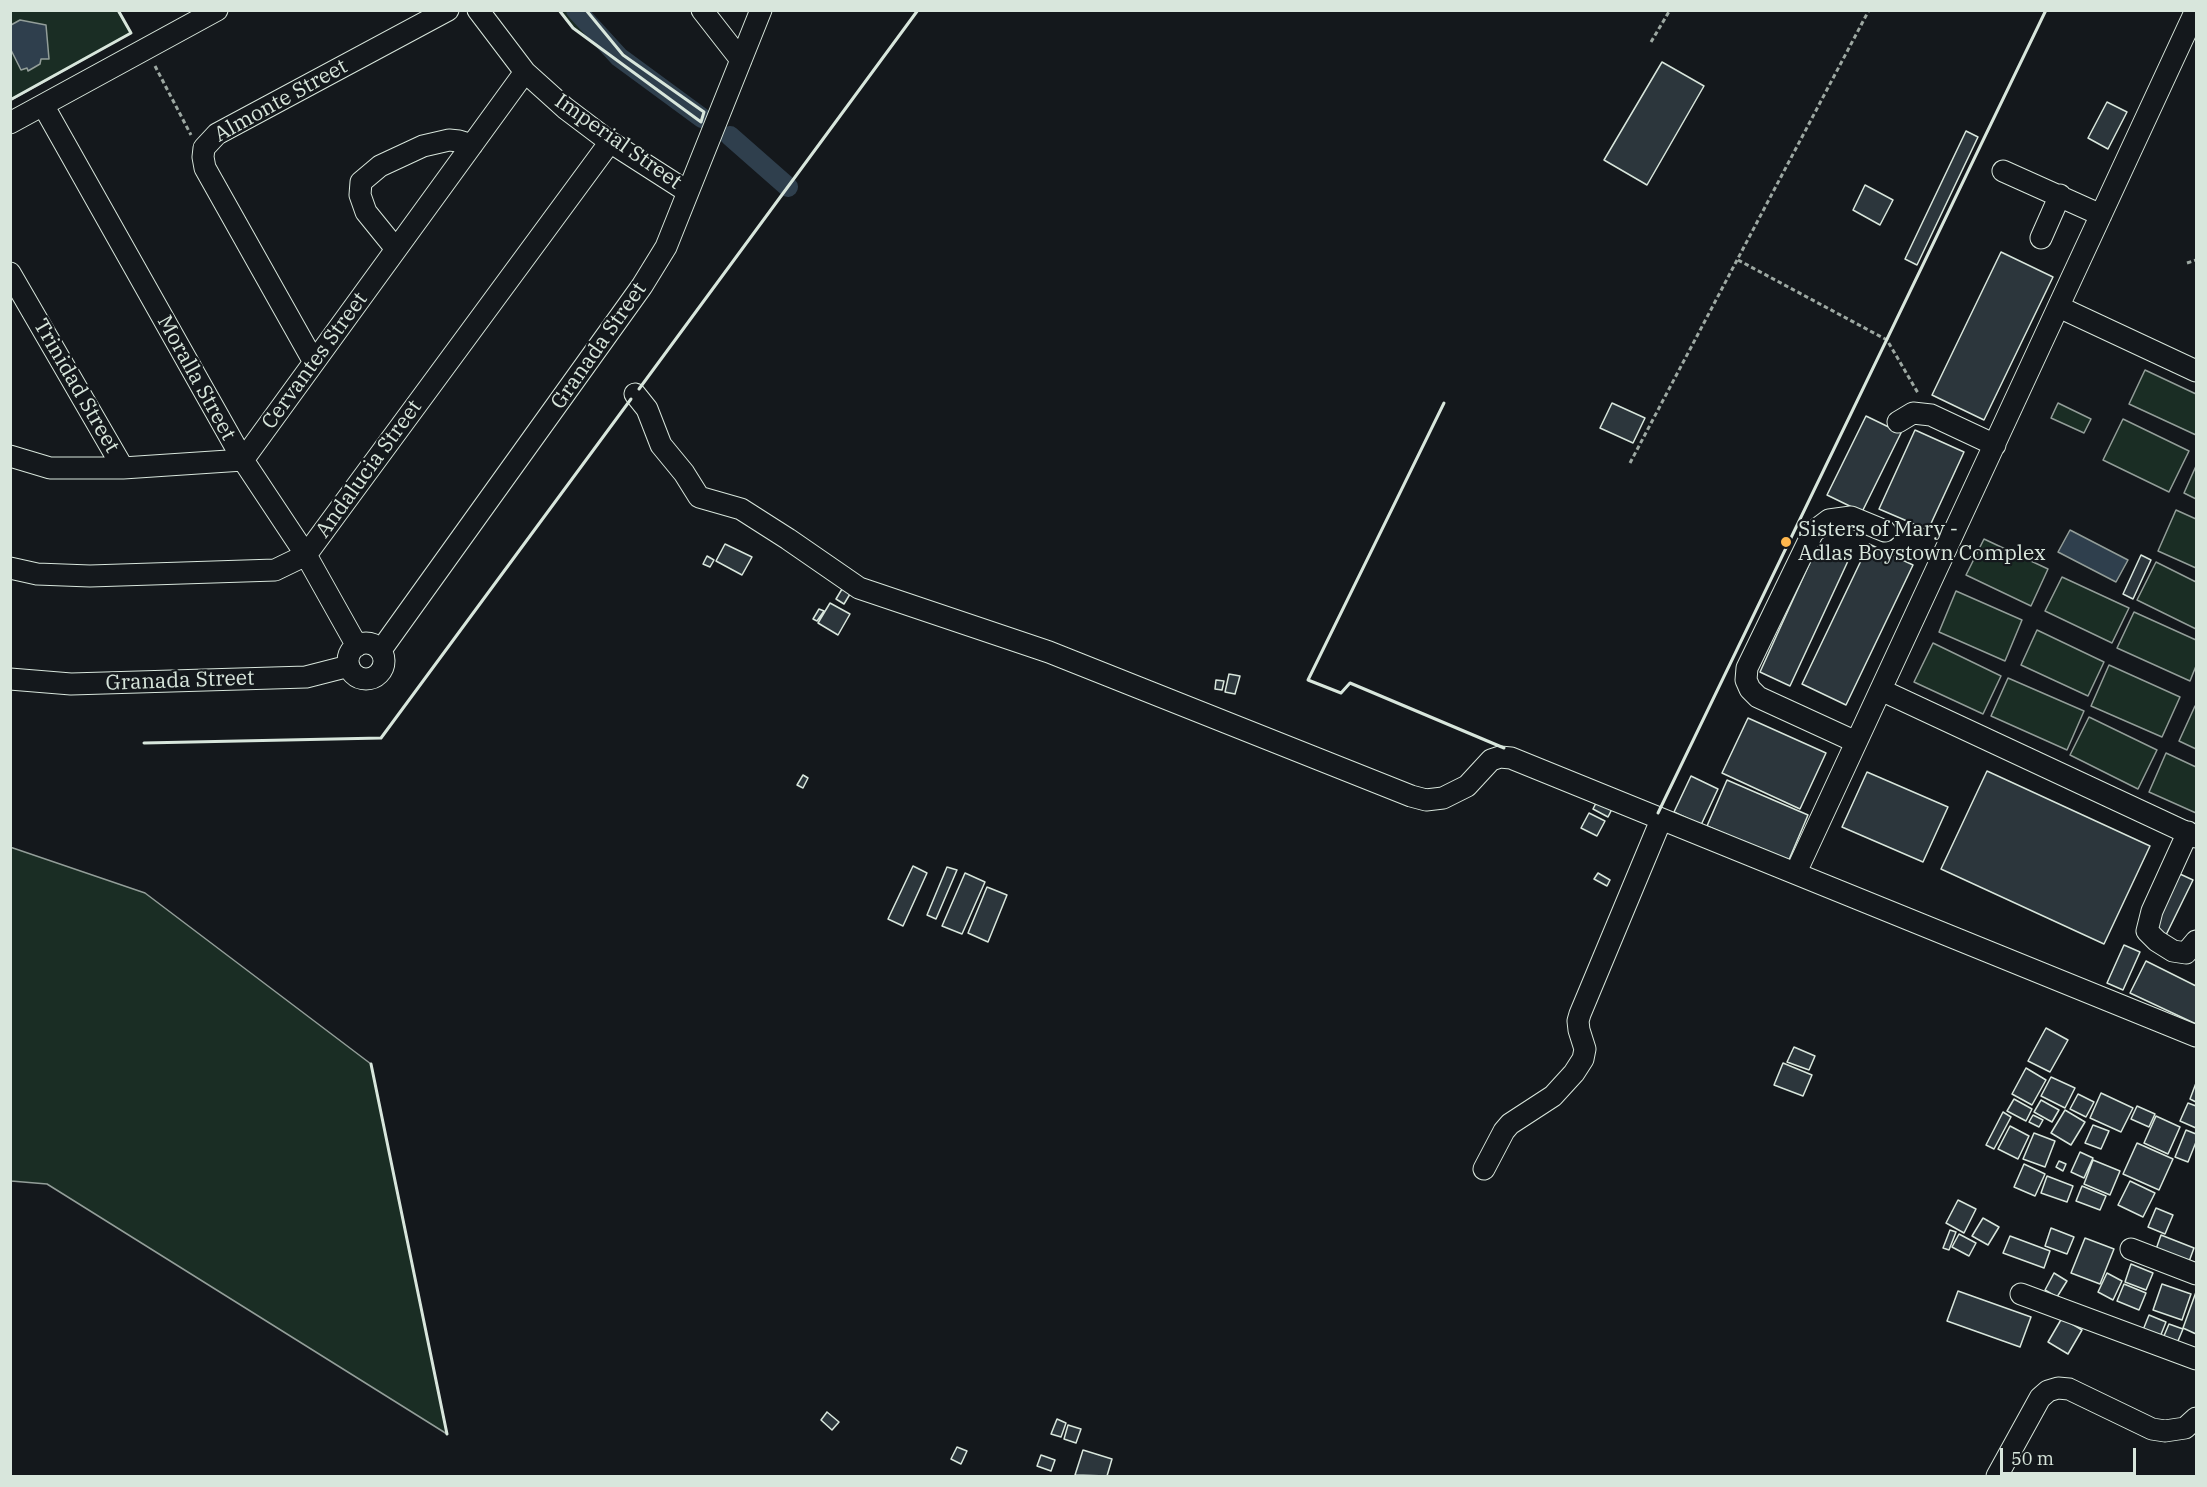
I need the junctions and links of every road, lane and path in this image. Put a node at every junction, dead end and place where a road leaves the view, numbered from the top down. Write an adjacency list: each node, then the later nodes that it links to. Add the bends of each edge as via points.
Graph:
1 (217, 10): 10 (street)
2 (448, 10): 17 (street, Almonte Street, via 217,134 204,148)
3 (478, 10): 12 (street, Imperial Street)
4 (702, 10): 11 (street)
5 (761, 10): 11 (street, Granada Street)
6 (1670, 10): 9 (path)
7 (1869, 10): 24 (path)
8 (2196, 10): 21 (street)
9 (1652, 42)
10 (146, 49): 13 (street); 17 (path)
11 (741, 60): 19 (street, Granada Street)
12 (525, 72): 15 (street, Imperial Street); 16 (street, Cervantes Street)
13 (43, 105): 14 (street); 36 (street, Moralla Street)
14 (10, 123)
15 (610, 142): 19 (street, Imperial Street); 40 (street, Andalucia Street)
16 (472, 145): 23 (street, Cervantes Street); 23 (street, via 449,140 423,146 380,166 361,182 360,195 366,212)
17 (203, 158): 29 (street, Almonte Street, via 205,168)
18 (2003, 171): 20 (street)
19 (688, 192): 42 (street, Granada Street, via 666,246 642,286)
20 (2060, 195): 21 (street); 22 (street)
21 (2101, 215): 28 (street)
22 (2041, 238)
23 (396, 249): 29 (street, Cervantes Street)
24 (1737, 260): 32 (path, via 1887,340); 37 (path)
25 (2196, 260): 26 (path)
26 (2187, 263)
27 (10, 273): 38 (street, Trinidad Street)
28 (2059, 307): 30 (street); 34 (street)
29 (314, 362): 36 (street, Cervantes Street)
30 (2196, 371)
31 (635, 394): 47 (street, via 647,410 661,445 699,497 741,509 860,588 1049,652 1411,796 1426,800 1443,798 1467,786 1491,759 1511,758)
32 (1931, 415): 33 (street, via 1913,413); 34 (street)
33 (1898, 422)
34 (1995, 445): 45 (street)
35 (10, 456): 38 (street, via 50,468)
36 (243, 460): 38 (street); 40 (street, Moralla Street)
37 (1630, 463)
38 (123, 468)
39 (1885, 531): 46 (street, via 1851,517 1829,520 1814,532 1747,668 1746,680 1758,697)
40 (306, 555): 41 (street, Andalucia Street, via 275,570 90,576 37,574); 43 (street, Moralla Street)
41 (10, 568)
42 (381, 650): 43 (street, via 372,644 361,644); 43 (street, via 383,666 377,675 366,679 356,675)
43 (353, 656): 44 (street, Granada Street, via 306,677 71,684)
44 (10, 680)
45 (1881, 690): 46 (street); 48 (street)
46 (1856, 742): 49 (street)
47 (1661, 820): 51 (street); 52 (street, via 1580,1014 1583,1059 1553,1096 1510,1124)
48 (2192, 834): 50 (street, via 2152,911 2147,930 2173,951 2186,953)
49 (1797, 870)
50 (2196, 941)
51 (2196, 1036)
52 (1484, 1169)
53 (2131, 1249): 54 (street)
54 (2196, 1274)
55 (2021, 1294): 56 (street)
56 (2196, 1359)
57 (2196, 1418): 58 (street, via 2185,1428 2152,1429 2069,1389 2058,1388 2040,1398)
58 (1997, 1476)

